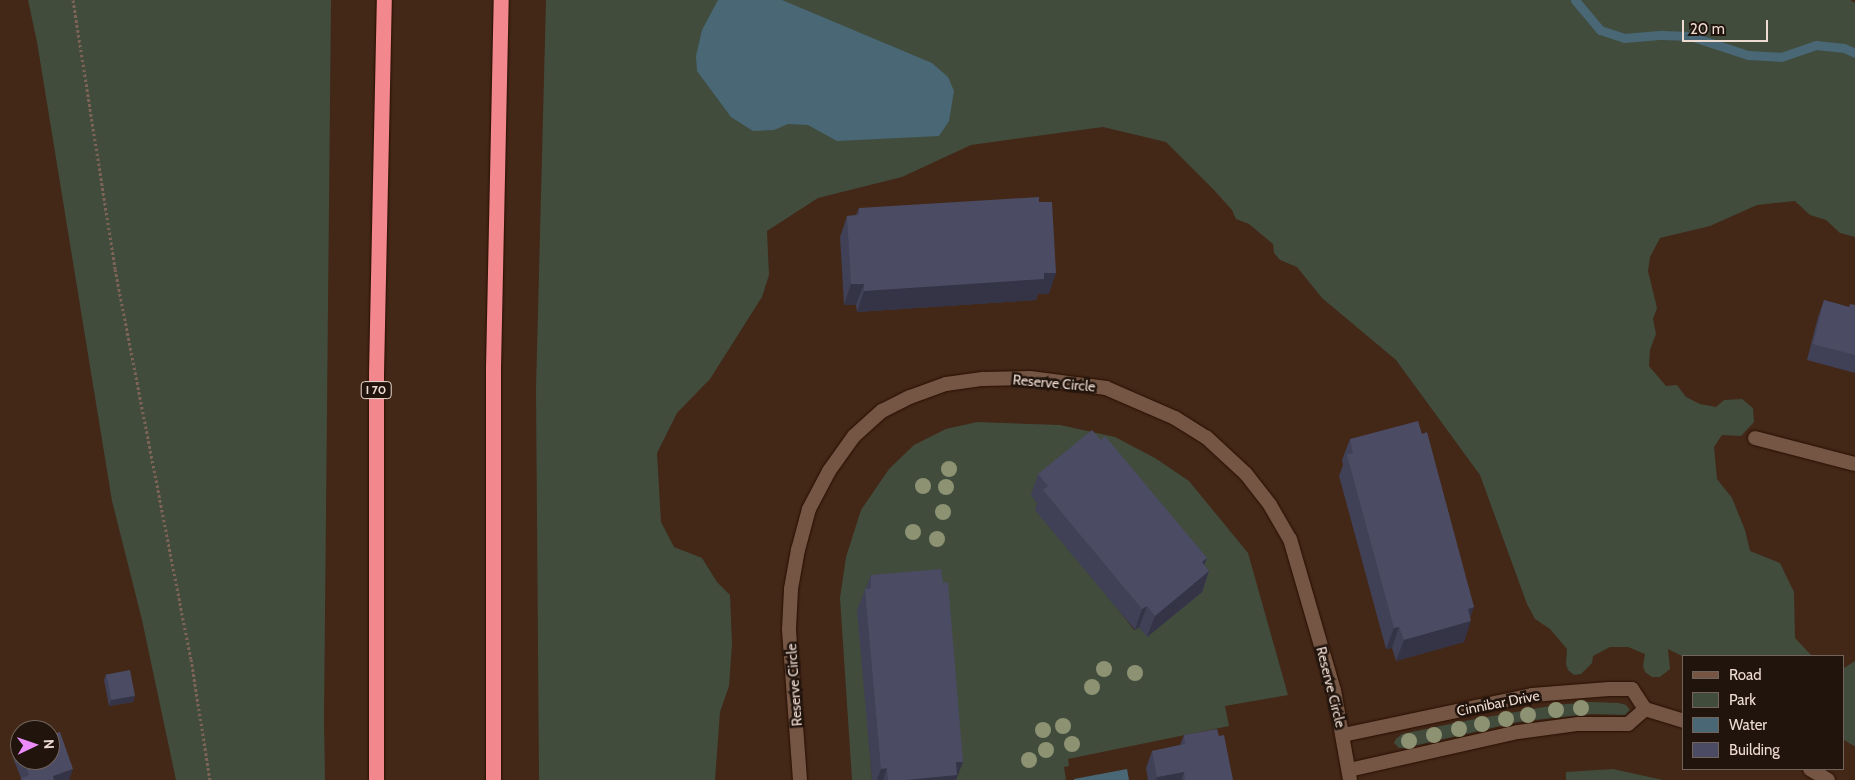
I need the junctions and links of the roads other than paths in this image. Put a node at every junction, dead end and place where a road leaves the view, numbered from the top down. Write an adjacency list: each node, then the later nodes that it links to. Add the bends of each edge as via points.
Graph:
1 (384, 0): 10 (highway, I 70, via 376,372)
2 (501, 0): 11 (highway, via 493,377)
3 (1755, 438): 4 (street)
4 (1855, 464)
5 (1645, 709): 6 (street); 7 (street, Cinnibar Drive, via 1632,690 1577,691 1522,697); 9 (street, via 1628,724 1578,724 1518,732)
6 (1682, 721)
7 (1343, 735): 9 (street, Reserve Circle); 12 (street, Reserve Circle, via 1334,690 1290,539 1246,474 1206,438 1175,418 1106,388 1030,378 983,379 946,384 910,397 882,412 854,436 829,471 810,509 791,589 790,629)
8 (1812, 770): 13 (street)
9 (1349, 775)
10 (376, 780)
11 (493, 780)
12 (800, 780)
13 (1828, 780)

